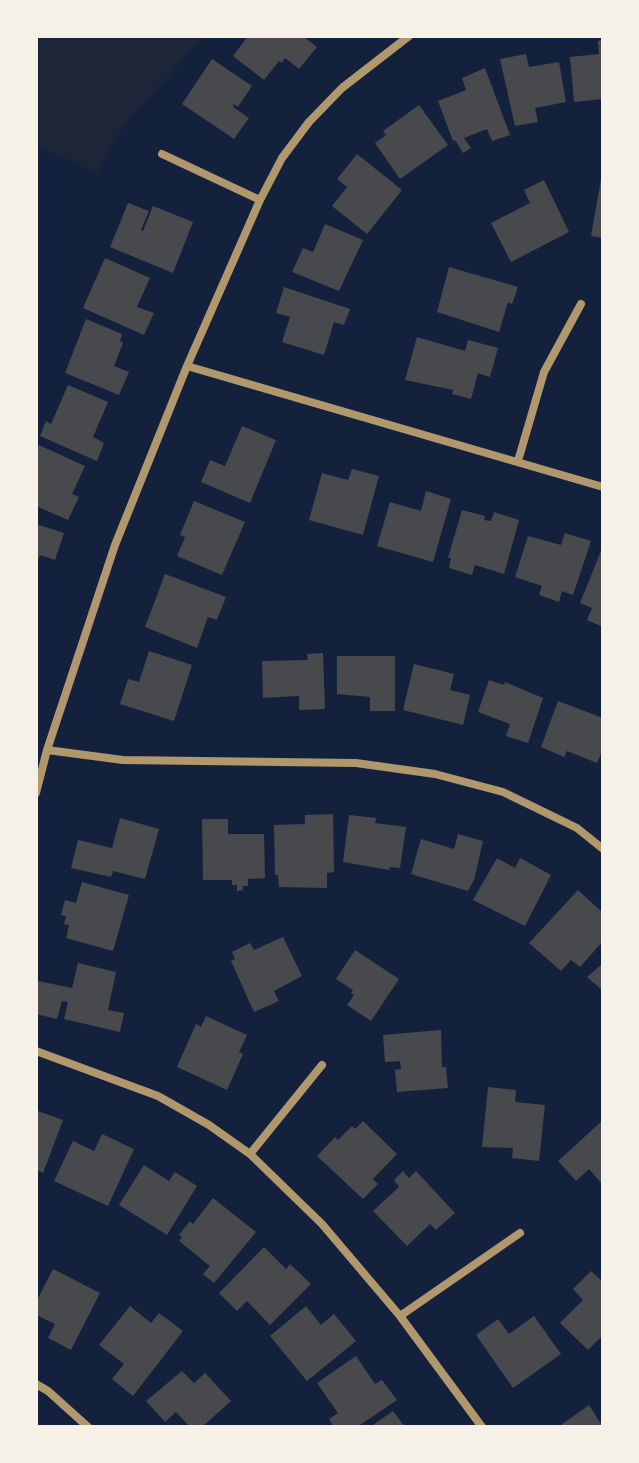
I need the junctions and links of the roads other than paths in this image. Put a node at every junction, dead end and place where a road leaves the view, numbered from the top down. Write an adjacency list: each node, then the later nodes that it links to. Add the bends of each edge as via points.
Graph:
1 (409, 36): 3 (street, via 342,88 309,122)
2 (162, 154): 3 (street)
3 (260, 200): 5 (street)
4 (581, 304): 6 (street, via 544,372)
5 (187, 366): 6 (street); 8 (street, via 115,545)
6 (518, 461): 7 (street)
7 (603, 487)
8 (47, 750): 9 (street); 10 (street, via 123,760 356,763 435,774 503,792 577,828)
9 (36, 793)
10 (603, 849)
11 (36, 1051): 13 (street, via 158,1096)
12 (322, 1065): 13 (street)
13 (250, 1154): 15 (street, via 322,1224)
14 (520, 1233): 15 (street)
15 (400, 1316): 18 (street)
16 (36, 1384): 17 (street)
17 (88, 1427)
18 (482, 1427)

